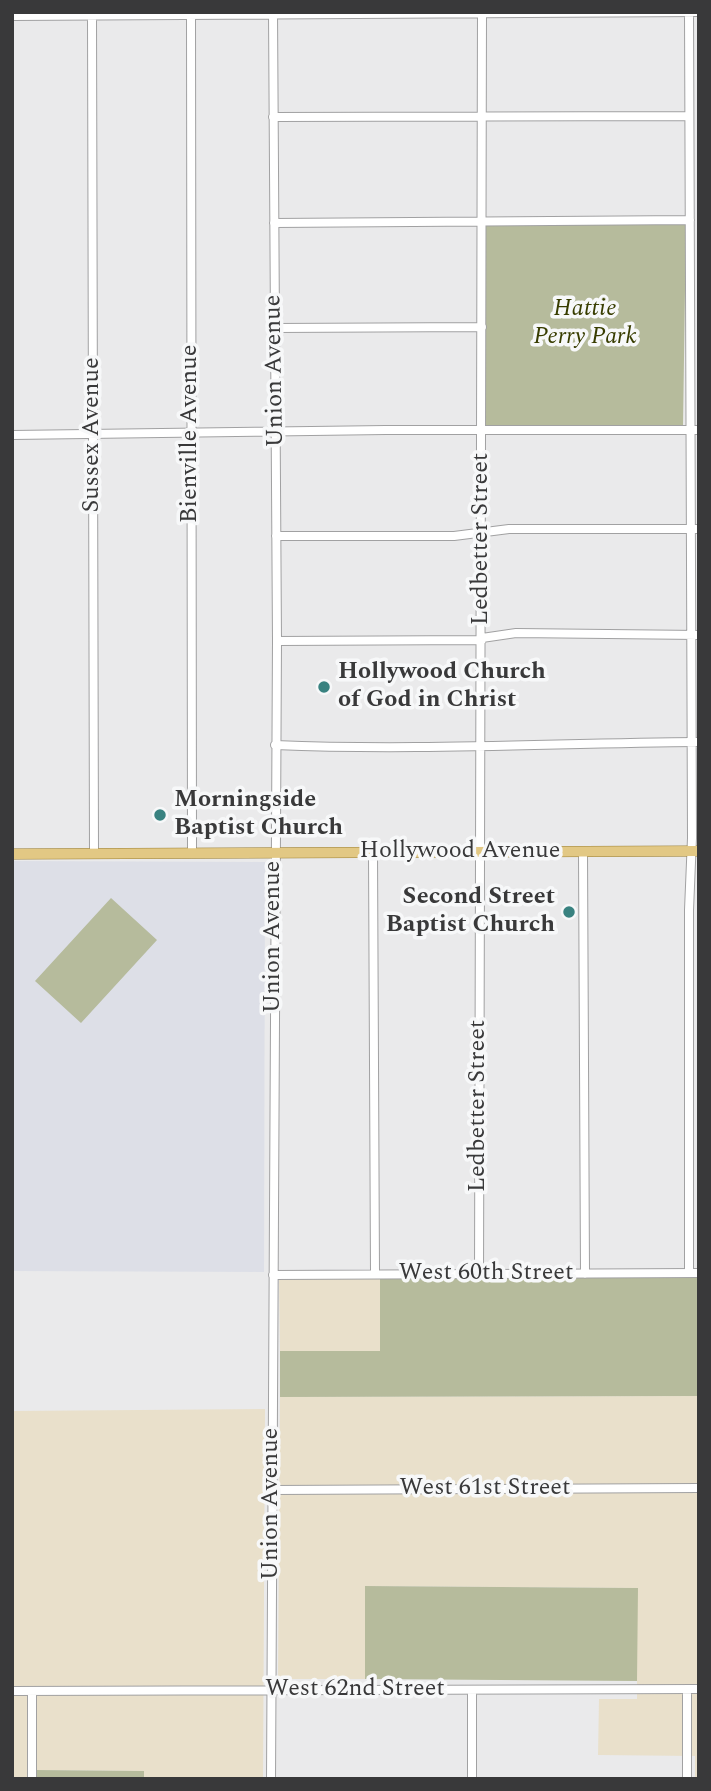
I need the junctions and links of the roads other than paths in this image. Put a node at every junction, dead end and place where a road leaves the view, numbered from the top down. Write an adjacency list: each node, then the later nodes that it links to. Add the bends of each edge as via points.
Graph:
1 (699, 12): 5 (street)
2 (378, 13): 3 (street); 6 (street)
3 (482, 13): 4 (street); 12 (street, Ledbetter Street)
4 (585, 13): 5 (street)
5 (689, 13): 10 (street)
6 (273, 14): 7 (street); 11 (street, Union Avenue)
7 (191, 15): 9 (street); 21 (street, Bienville Avenue)
8 (12, 16): 9 (street)
9 (92, 16): 23 (street, Sussex Avenue)
10 (690, 116): 12 (street); 13 (street)
11 (273, 117): 12 (street); 15 (street, Union Avenue)
12 (482, 117): 14 (street, Ledbetter Street)
13 (690, 220): 14 (street); 19 (street)
14 (482, 221): 15 (street); 16 (street, Ledbetter Street)
15 (274, 223): 17 (street, Union Avenue)
16 (482, 327): 17 (street); 18 (street, Ledbetter Street)
17 (275, 328): 20 (street, Union Avenue)
18 (482, 430): 19 (street); 20 (street); 25 (street, Ledbetter Street)
19 (695, 430): 24 (street)
20 (277, 432): 21 (street); 26 (street, Union Avenue)
21 (191, 434): 23 (street); 36 (street, Bienville Avenue)
22 (12, 435): 23 (street)
23 (93, 435): 40 (street, Sussex Avenue)
24 (694, 529): 25 (street); 27 (street)
25 (482, 533): 26 (street); 28 (street, Ledbetter Street)
26 (276, 536): 29 (street, Union Avenue)
27 (695, 635): 28 (street, via 516,633); 30 (street)
28 (482, 639): 29 (street); 31 (street, Ledbetter Street)
29 (277, 641): 32 (street, Union Avenue)
30 (695, 742): 31 (street); 33 (street)
31 (482, 744): 32 (street); 34 (street, Ledbetter Street)
32 (275, 745): 37 (street, Union Avenue)
33 (695, 851): 35 (main road, Hollywood Avenue); 41 (street)
34 (478, 852): 35 (main road, Hollywood Avenue); 38 (main road, Hollywood Avenue); 46 (street, Ledbetter Street)
35 (583, 852): 47 (street)
36 (192, 853): 37 (main road, Hollywood Avenue); 40 (main road, Hollywood Avenue)
37 (274, 853): 38 (main road, Hollywood Avenue); 48 (street, Union Avenue)
38 (373, 853): 49 (street)
39 (12, 854): 40 (main road, Hollywood Avenue)
40 (94, 854)
41 (694, 970): 42 (street)
42 (694, 1088): 43 (street)
43 (694, 1206): 44 (street)
44 (689, 1273): 45 (street, West 60th Street); 47 (street, West 60th Street)
45 (699, 1273)
46 (479, 1274): 47 (street, West 60th Street); 49 (street, West 60th Street)
47 (584, 1274)
48 (273, 1275): 49 (street, West 60th Street); 51 (street, Union Avenue)
49 (374, 1275)
50 (699, 1488): 51 (street, West 61st Street)
51 (272, 1490): 54 (street, Union Avenue)
52 (687, 1689): 53 (street, West 62nd Street); 55 (street, West 62nd Street); 61 (street)
53 (699, 1689)
54 (271, 1690): 55 (street, West 62nd Street); 57 (street, West 62nd Street); 59 (street, Union Avenue)
55 (472, 1690): 60 (street)
56 (12, 1691): 57 (street, West 62nd Street)
57 (32, 1691): 58 (street)
58 (32, 1779)
59 (271, 1779)
60 (472, 1779)
61 (687, 1779)

